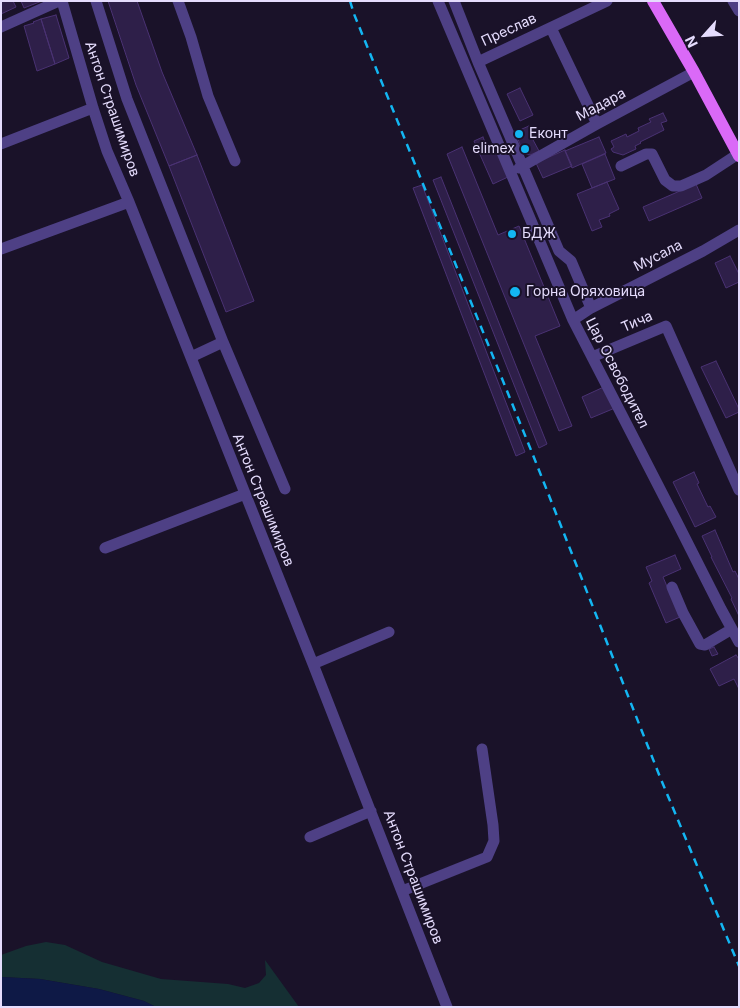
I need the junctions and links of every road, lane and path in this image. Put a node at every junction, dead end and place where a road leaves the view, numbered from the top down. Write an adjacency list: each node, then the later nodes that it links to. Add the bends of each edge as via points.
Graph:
1 (60, 1): 10 (street); 14 (street, Антон Страшимиров)
2 (96, 1): 29 (street, via 127,99)
3 (178, 1): 18 (street, via 208,96)
4 (438, 1): 21 (street, Цар Освободител)
5 (454, 1): 12 (street)
6 (608, 1): 11 (street, Преслав)
7 (653, 1): 13 (main road)
8 (733, 1): 9 (street)
9 (739, 11)
10 (1, 27)
11 (550, 28): 12 (street, Преслав); 15 (street)
12 (478, 62): 19 (street)
13 (694, 72): 15 (street, Мадара); 17 (main road)
14 (93, 108): 16 (street); 22 (street, Антон Страшимиров)
15 (597, 124): 19 (street, Мадара)
16 (1, 144)
17 (738, 155): 20 (street, via 681,186 673,186 665,180 652,154)
18 (235, 161)
19 (523, 165): 21 (street, Мадара); 25 (street)
20 (622, 166)
21 (511, 173): 26 (street, Цар Освободител)
22 (128, 202): 24 (street); 30 (street, Антон Страшимиров)
23 (739, 230): 27 (street, Мусала)
24 (1, 249)
25 (560, 251): 26 (street); 27 (street, via 571,261)
26 (546, 257): 28 (street, Цар Освободител)
27 (591, 308): 28 (street, Мусала)
28 (573, 320): 31 (street, Цар Освободител)
29 (223, 342): 30 (street); 33 (street)
30 (191, 357): 35 (street, Антон Страшимиров)
31 (592, 357): 32 (street, Тича, via 666,326); 38 (street, Цар Освободител)
32 (736, 473): 34 (street)
33 (284, 490)
34 (739, 490)
35 (244, 494): 36 (street); 41 (street, Антон Страшимиров)
36 (105, 548)
37 (672, 587): 38 (street, via 700,644 705,645)
38 (732, 629): 40 (street, Цар Освободител)
39 (389, 632): 41 (street)
40 (739, 642)
41 (313, 664): 43 (street, Антон Страшимиров)
42 (482, 749): 45 (street, via 494,825 494,841 487,858)
43 (371, 811): 44 (street); 45 (street, Антон Страшимиров)
44 (310, 837)
45 (402, 891): 46 (street, Антон Страшимиров)
46 (447, 1007)

